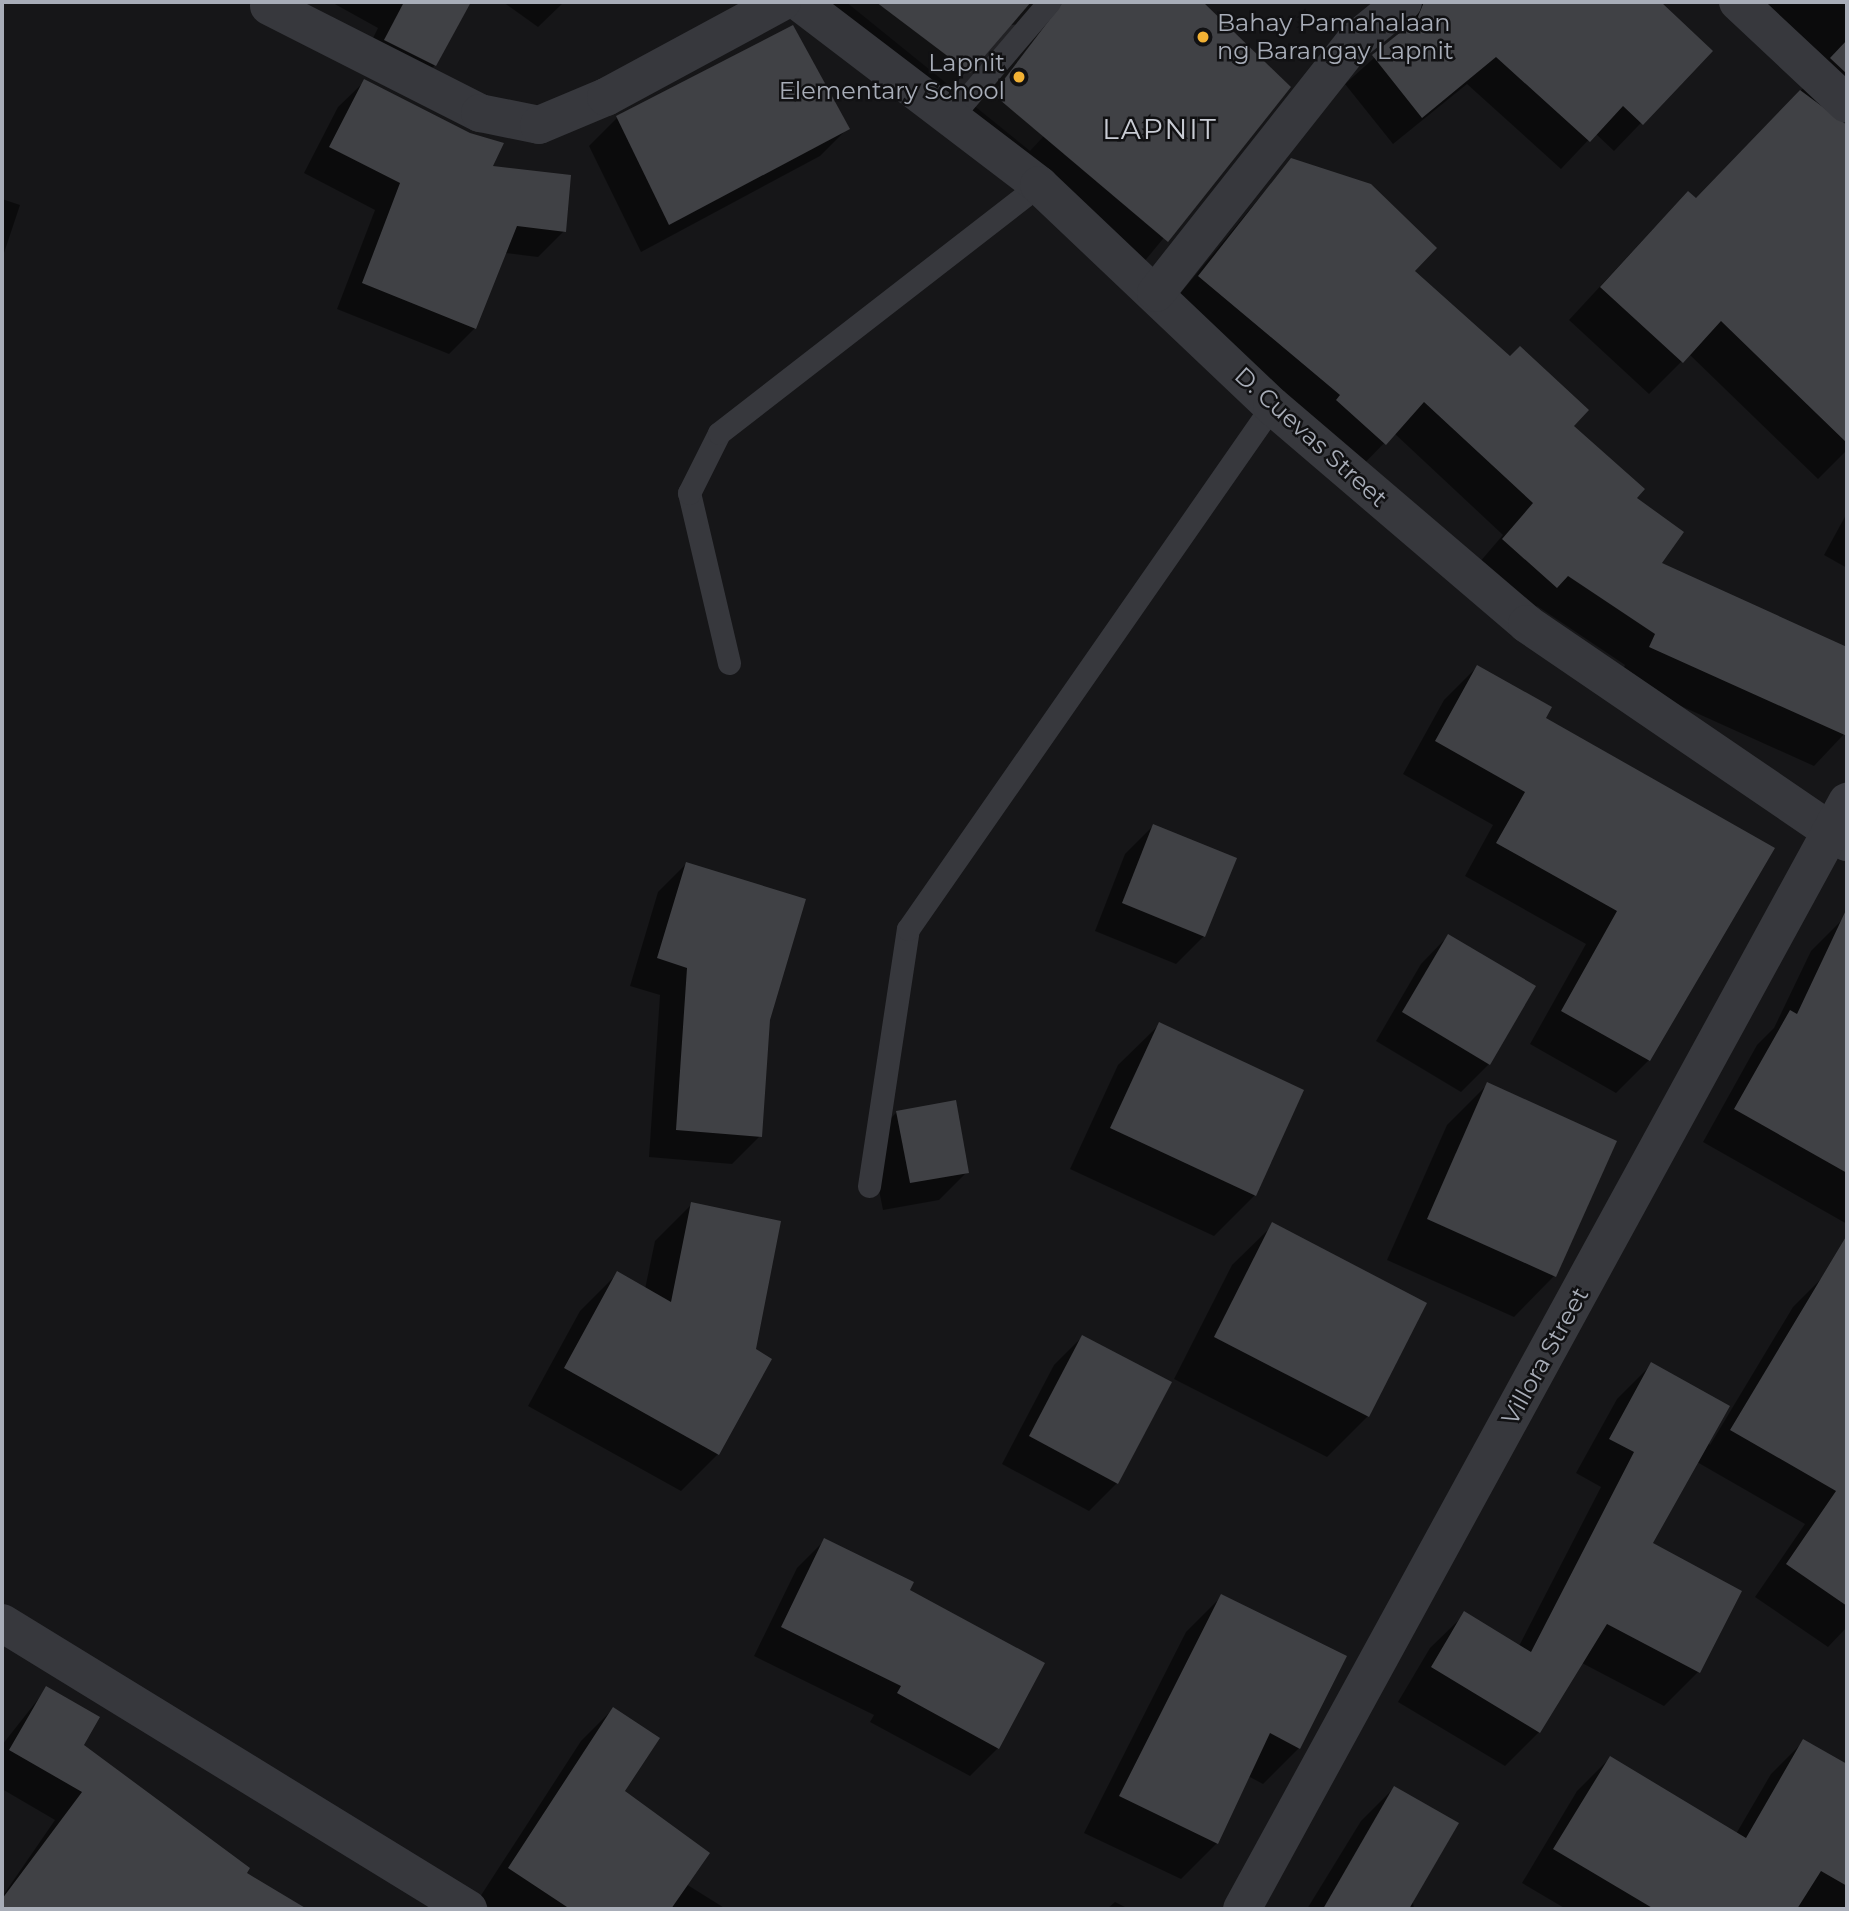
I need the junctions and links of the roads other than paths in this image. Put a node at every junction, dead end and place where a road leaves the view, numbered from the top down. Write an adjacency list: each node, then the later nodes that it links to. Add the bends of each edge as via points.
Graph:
1 (782, 2): 6 (street, via 606,97 539,125 480,113)
2 (799, 2): 8 (street, D. Cuevas Street)
3 (1049, 2): 8 (lane)
4 (1404, 2): 10 (street, via 1355,41)
5 (1738, 2): 7 (street)
6 (269, 6)
7 (1847, 104)
8 (950, 118): 9 (street, D. Cuevas Street)
9 (1039, 185): 10 (street, D. Cuevas Street); 12 (lane, via 719,433 689,493)
10 (1156, 293): 11 (street, D. Cuevas Street)
11 (1272, 406): 13 (street, D. Cuevas Street, via 1527,624); 14 (lane, via 908,929)
12 (729, 663)
13 (1842, 825): 17 (street, Villora Street)
14 (869, 1186)
15 (2, 1623): 16 (street)
16 (468, 1909)
17 (1242, 1909)

